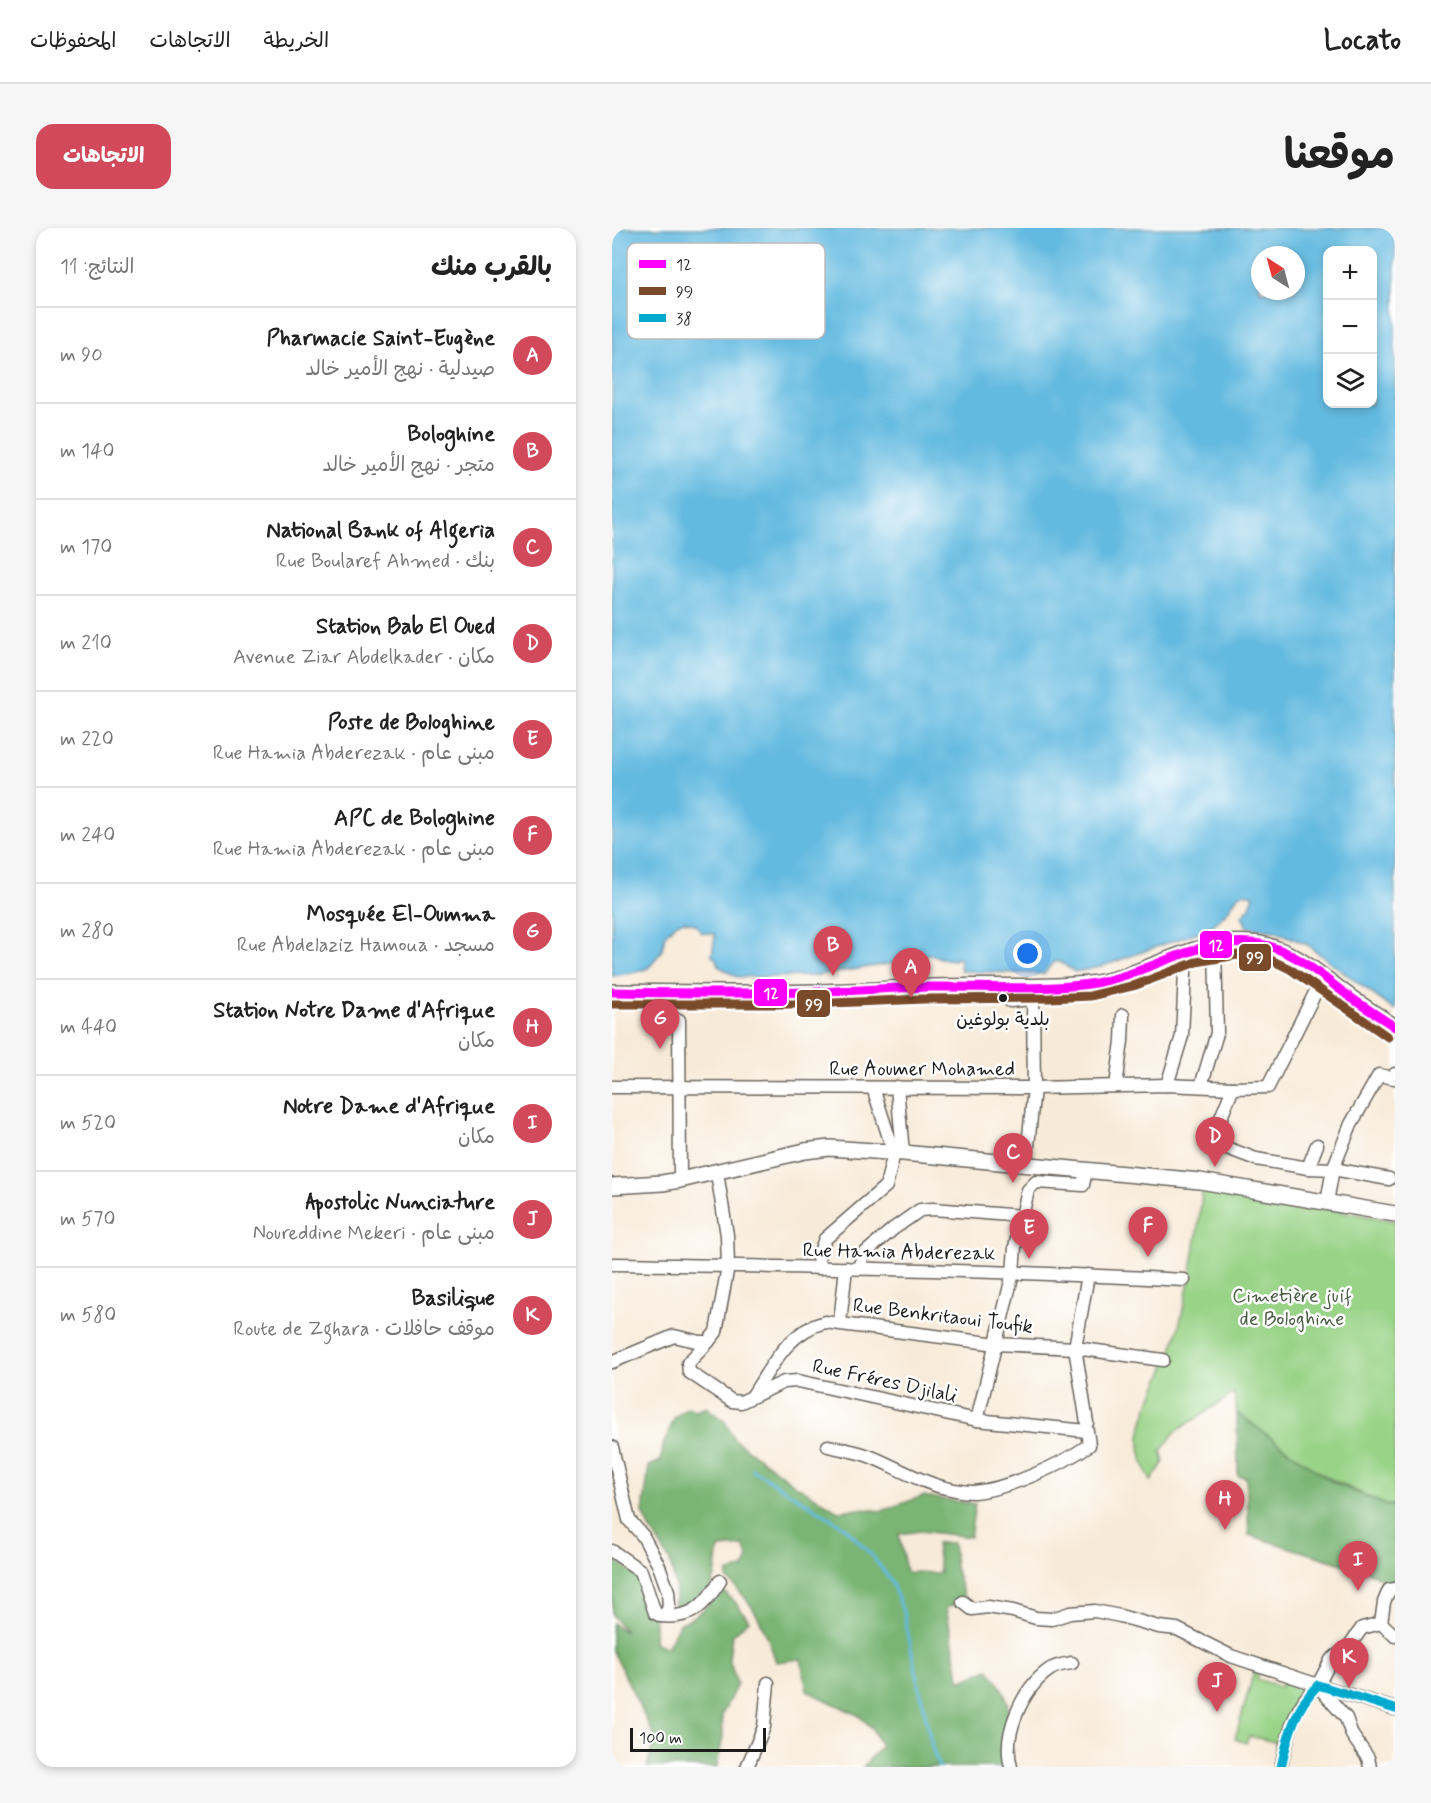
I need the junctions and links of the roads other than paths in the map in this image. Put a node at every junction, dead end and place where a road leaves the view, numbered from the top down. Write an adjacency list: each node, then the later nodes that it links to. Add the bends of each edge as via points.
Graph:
1 (1215, 944): 2 (main road); 3 (main road, via 1263,945 1296,958); 12 (street, via 1217,1032)
2 (1186, 951): 4 (main road, via 1093,983); 10 (street, via 1182,1036)
3 (1323, 977): 8 (main road); 18 (street, Rue Aoumer Mohamed, via 1268,1087)
4 (993, 986): 5 (main road); 17 (street, via 1010,1001 1033,999)
5 (612, 992)
6 (1123, 1015): 11 (street)
7 (679, 1020): 15 (street)
8 (1395, 1027)
9 (1395, 1074): 23 (street, via 1394,1078 1379,1075 1351,1124)
10 (1167, 1085): 11 (street, Rue Aoumer Mohamed); 12 (street, Rue Aoumer Mohamed)
11 (1116, 1086): 17 (street, Rue Aoumer Mohamed)
12 (1201, 1086): 18 (street, Rue Aoumer Mohamed)
13 (612, 1087): 15 (street, Rue Aoumer Mohamed)
14 (897, 1087): 16 (street, Rue Aoumer Mohamed); 17 (street, Rue Aoumer Mohamed); 20 (street)
15 (680, 1088): 16 (street, Rue Aoumer Mohamed); 27 (street)
16 (873, 1088): 20 (street)
17 (1034, 1088): 21 (street)
18 (1233, 1088): 22 (street, via 1210,1142 1256,1159)
19 (1317, 1145): 22 (street)
20 (898, 1153): 21 (main road); 25 (main road, via 830,1148); 34 (street, via 886,1185 825,1239 818,1257)
21 (1026, 1165): 24 (main road)
22 (1308, 1168): 23 (street)
23 (1333, 1169): 26 (street); 29 (street)
24 (1086, 1170): 29 (main road, via 1200,1181); 31 (street, via 1083,1185 1031,1185)
25 (717, 1173): 27 (main road); 33 (street, Rue Fréres Djilali)
26 (1389, 1179)
27 (680, 1180): 28 (main road)
28 (612, 1186)
29 (1327, 1202): 30 (main road)
30 (1395, 1214)
31 (1022, 1216): 36 (street, via 920,1210 863,1255); 37 (street, via 1014,1247)
32 (612, 1264): 33 (street, Rue Hamia Abderezak)
33 (728, 1266): 34 (street, Rue Hamia Abderezak); 41 (street, Rue Fréres Djilali, via 716,1332)
34 (820, 1268): 35 (street, Rue Hamia Abderezak)
35 (846, 1268): 36 (street, Rue Hamia Abderezak); 40 (street)
36 (859, 1268): 37 (street, Rue Hamia Abderezak)
37 (1013, 1273): 38 (street, Rue Hamia Abderezak); 42 (street)
38 (1088, 1275): 39 (street, Rue Hamia Abderezak); 43 (street)
39 (1184, 1280)
40 (840, 1322): 42 (street, Rue Benkritaoui Toufik); 46 (street, Rue Benkritaoui Toufik, via 809,1326 797,1335 782,1350)
41 (708, 1342): 45 (street, via 674,1336); 46 (street, Rue Fréres Djilali, via 688,1363 689,1372 732,1401 741,1402)
42 (997, 1344): 43 (street, Rue Benkritaoui Toufik); 47 (street)
43 (1075, 1348): 44 (street, Rue Benkritaoui Toufik); 48 (street)
44 (1163, 1360)
45 (612, 1362)
46 (752, 1396): 47 (street, Rue Fréres Djilali, via 784,1382 798,1381)
47 (977, 1420): 48 (street, Rue Fréres Djilali)
48 (1087, 1427): 49 (street, via 1089,1445 1078,1452 1021,1479 972,1492 945,1487 868,1456)
49 (828, 1446)
50 (612, 1447): 55 (street, via 629,1520 643,1536 668,1592 669,1606)
51 (612, 1551): 55 (street, via 641,1571 652,1608)
52 (720, 1581): 55 (street, via 709,1599 692,1612 678,1618)
53 (1395, 1589): 56 (street, via 1389,1590 1384,1602)
54 (963, 1602): 60 (street, via 972,1609 988,1607 1036,1618 1095,1611 1177,1629 1231,1656)
55 (661, 1616)
56 (1381, 1623): 57 (street); 60 (street, via 1362,1628 1349,1646 1331,1660)
57 (1395, 1636)
58 (1072, 1662): 63 (street, via 1052,1668 1025,1698 1008,1738)
59 (768, 1683): 62 (street, via 764,1727)
60 (1314, 1688): 61 (street); 64 (street, via 1293,1718); 65 (street, via 1346,1718)
61 (1395, 1709)
62 (747, 1767)
63 (1011, 1767)
64 (1281, 1767)
65 (1370, 1767)

